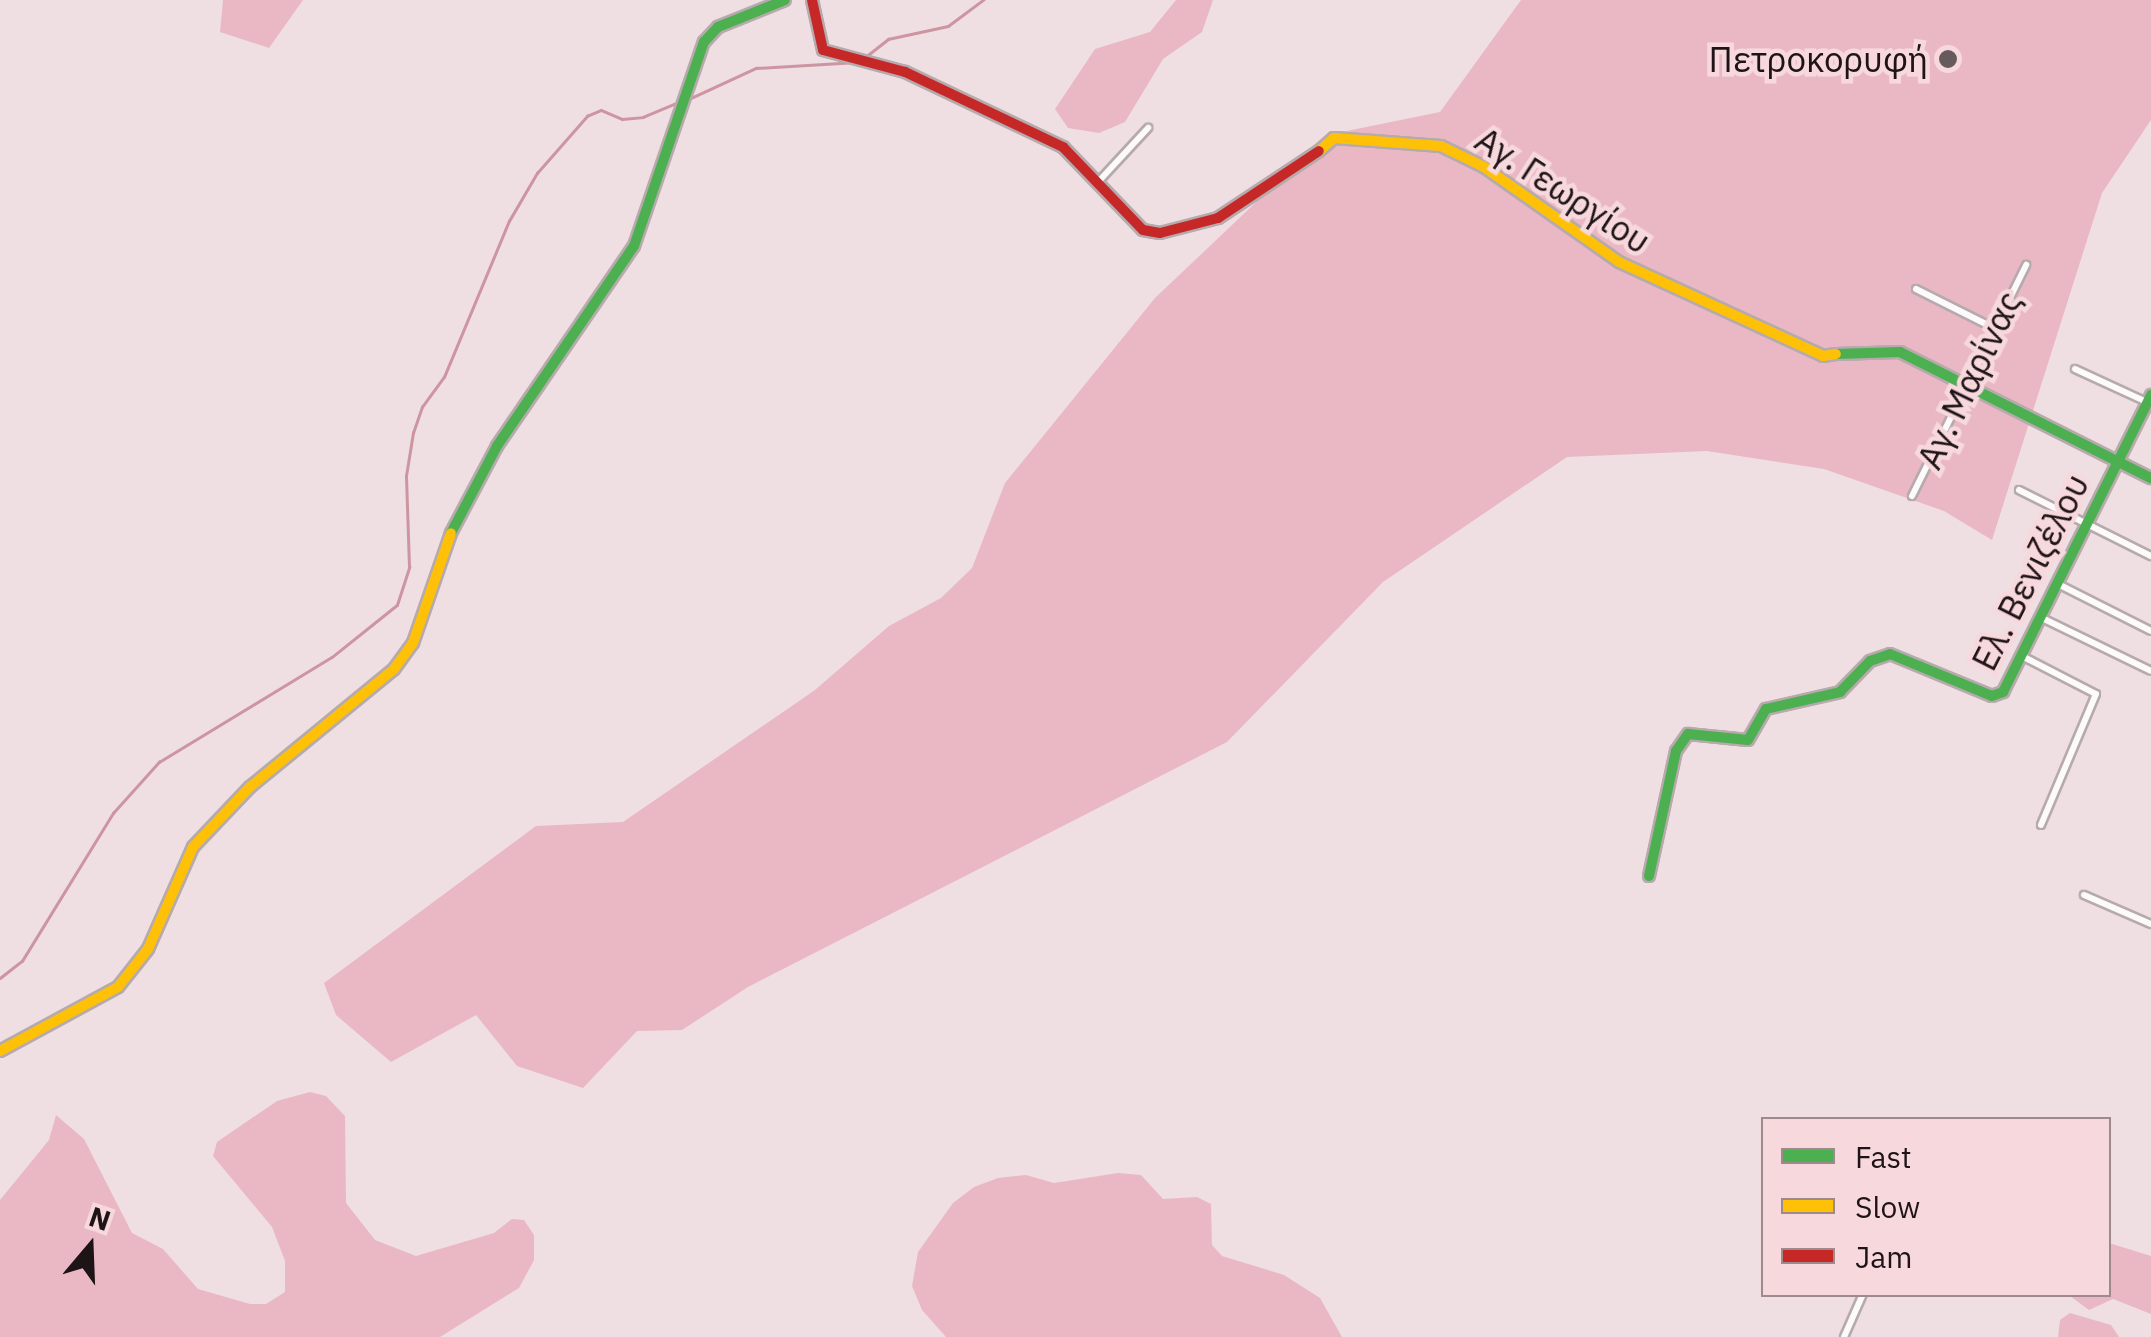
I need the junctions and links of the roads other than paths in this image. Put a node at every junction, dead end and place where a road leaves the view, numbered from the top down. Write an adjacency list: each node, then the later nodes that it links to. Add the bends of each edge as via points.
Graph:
1 (785, 0): 26 (street, via 710,34 634,246 498,446 446,541 413,643 394,668 250,787 193,847 148,950 118,987)
2 (812, 0): 4 (street, Αγ. Γεωργίου, via 818,42 844,58 904,72 986,108 1063,147)
3 (1148, 128): 4 (street)
4 (1097, 183): 9 (street, Αγ. Γεωργίου, via 1144,230 1160,234 1218,218 1288,177 1334,138 1441,146 1484,166 1546,214 1654,280 1808,352 1842,357 1892,349)
5 (2026, 265): 7 (street, Αγ. Μαρίνας)
6 (1916, 289): 7 (street)
7 (1994, 328): 9 (street, Αγ. Μαρίνας)
8 (2076, 369): 10 (street)
9 (1963, 388): 11 (street, Αγ. Γεωργίου); 14 (street, Αγ. Μαρίνας)
10 (2150, 401): 11 (street, Ελ. Βενιζέλου)
11 (2117, 461): 12 (street, Αγ. Γεωργίου); 15 (street, Ελ. Βενιζέλου)
12 (2151, 478)
13 (2019, 490): 15 (street)
14 (1912, 496)
15 (2086, 524): 16 (street); 17 (street, Ελ. Βενιζέλου)
16 (2151, 556)
17 (2055, 582): 18 (street, Ελ. Βενιζέλου); 19 (street)
18 (2038, 616): 20 (street, Ελ. Βενιζέλου); 21 (street)
19 (2151, 631)
20 (2020, 654): 22 (street, via 2096,694); 23 (street, Ελ. Βενιζέλου, via 1998,696 1890,654 1870,661 1840,692 1766,709 1748,740 1688,734 1676,751)
21 (2151, 670)
22 (2041, 825)
23 (1649, 876)
24 (2084, 895): 25 (street)
25 (2151, 924)
26 (0, 1050)
27 (1863, 1297): 28 (street)
28 (1844, 1337)

